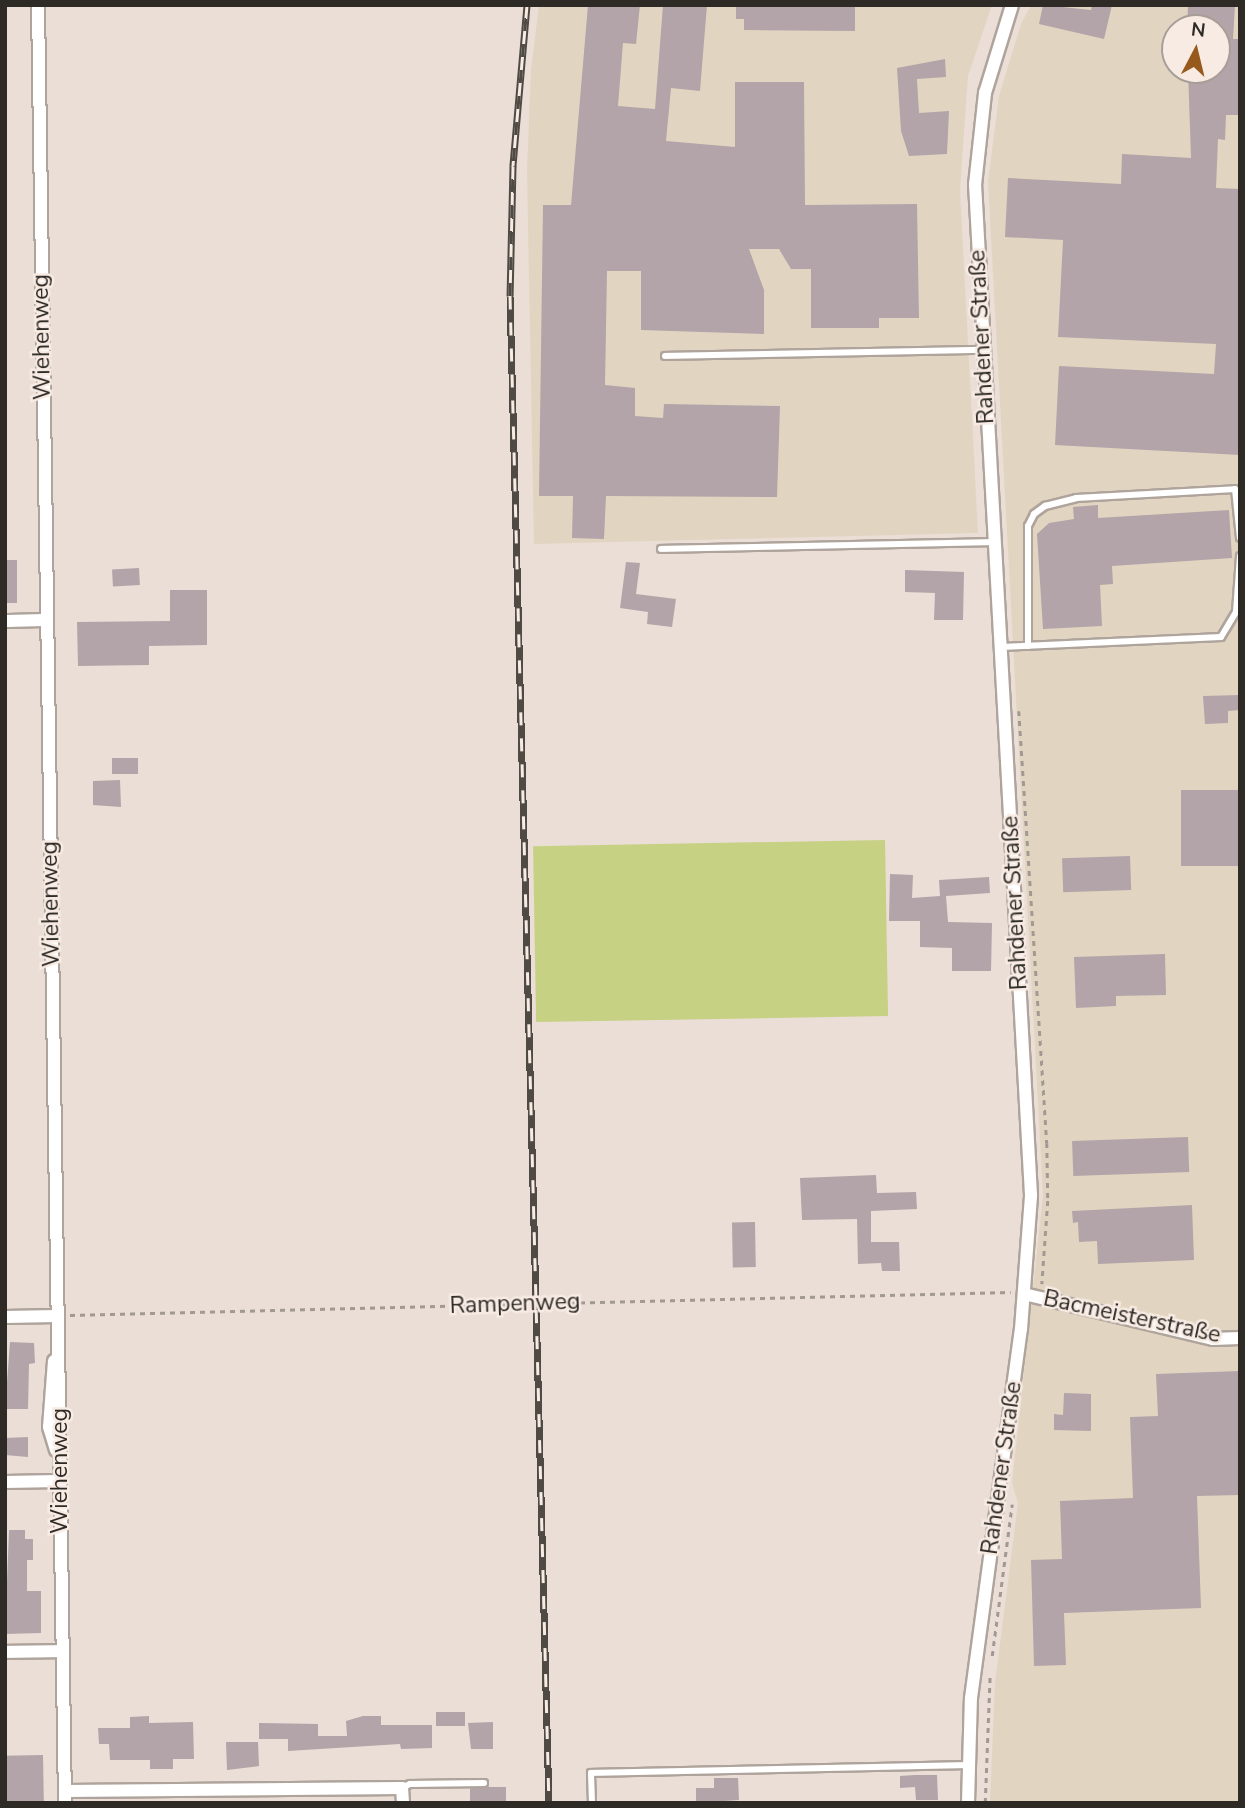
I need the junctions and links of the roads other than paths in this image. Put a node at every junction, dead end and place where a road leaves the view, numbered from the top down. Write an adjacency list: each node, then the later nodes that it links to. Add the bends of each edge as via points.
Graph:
1 (38, 5): 9 (street, Wiehenweg)
2 (1012, 5): 3 (street, Rahdener Straße, via 995,53 978,133 975,185)
3 (982, 350): 4 (lane); 6 (street, Rahdener Straße)
4 (665, 356)
5 (1240, 538): 11 (lane, via 1235,489 1076,498 1045,506 1028,526)
6 (994, 541): 7 (lane); 12 (street, Rahdener Straße)
7 (661, 549)
8 (1240, 556): 11 (lane, via 1236,612 1221,636)
9 (46, 620): 10 (street); 14 (street, Wiehenweg)
10 (5, 621)
11 (1028, 646): 12 (lane)
12 (1000, 647): 13 (street, Rahdener Straße, via 1031,1195)
13 (1024, 1294): 16 (street, Bacmeisterstraße, via 1213,1339); 21 (street, Rahdener Straße, via 977,1649)
14 (56, 1316): 15 (street); 17 (street, Wiehenweg, via 49,1427)
15 (5, 1317)
16 (1240, 1338)
17 (59, 1481): 18 (street); 19 (street, Wiehenweg)
18 (5, 1482)
19 (62, 1651): 20 (street); 24 (street, Wiehenweg)
20 (5, 1652)
21 (967, 1765): 26 (lane, via 591,1773); 27 (street, Rahdener Straße)
22 (484, 1783): 23 (lane, via 410,1784)
23 (402, 1788): 24 (street); 25 (street)
24 (65, 1797)
25 (403, 1803)
26 (592, 1803)
27 (968, 1803)

